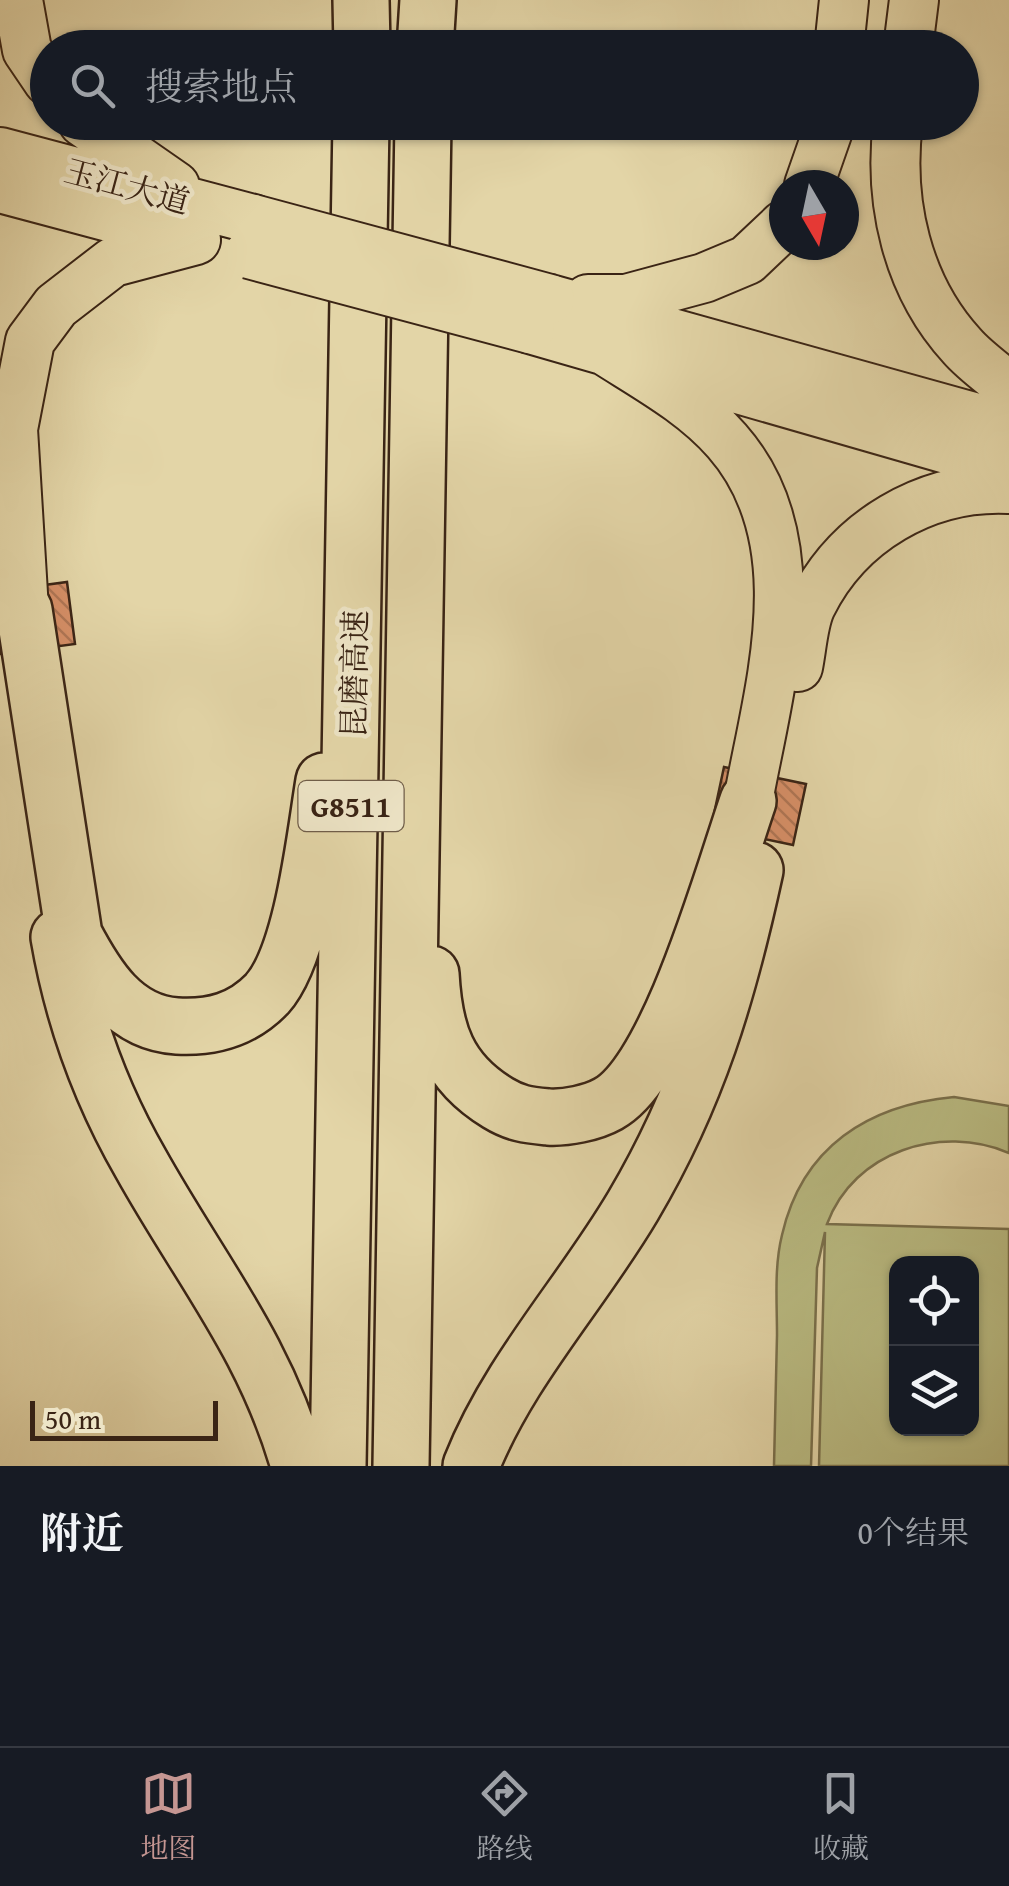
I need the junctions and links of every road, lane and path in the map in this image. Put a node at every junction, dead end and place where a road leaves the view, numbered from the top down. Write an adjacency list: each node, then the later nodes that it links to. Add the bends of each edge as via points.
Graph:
1 (18, 0): 10 (main road)
2 (362, 0): 6 (highway)
3 (426, 0): 7 (highway)
4 (844, 0): 8 (main road)
5 (914, 0): 9 (main road)
6 (362, 30)
7 (425, 30)
8 (841, 30)
9 (910, 30)
10 (30, 53)
11 (104, 140): 19 (main road)
12 (361, 140): 27 (highway, 昆磨高速 / G8511)
13 (423, 140): 28 (highway, 昆磨高速 / G8511)
14 (824, 140): 17 (main road)
15 (898, 140): 23 (main road, via 896,208 919,285 962,347)
16 (0, 152): 19 (main road, 玉江大道)
17 (814, 170)
18 (0, 188): 19 (main road, 玉江大道)
19 (199, 223): 21 (main road, 玉江大道, bridge); 29 (main road, via 113,262 56,306 30,341 12,428)
20 (769, 239): 21 (main road, via 747,260 704,278)
21 (540, 314): 22 (main road); 24 (main road)
22 (604, 350): 25 (main road); 30 (main road, via 687,404 728,442 758,491 780,576)
23 (1009, 387)
24 (1009, 427)
25 (1009, 467)
26 (1009, 489): 30 (main road, via 922,502 880,523 838,563 810,608)
27 (356, 581): 29 (highway, via 305,900 288,953 269,992 239,1016 205,1028 135,1014 110,992 74,935); 32 (highway, 昆磨高速 / G8511)
28 (414, 591): 30 (highway, via 432,1010 451,1062 475,1089 517,1114 561,1118 609,1104 643,1068 674,1014); 33 (highway, 昆磨高速 / G8511)
29 (9, 599): 31 (highway, via 66,977 86,1048 142,1166 258,1358)
30 (758, 807): 34 (highway, via 729,984 676,1129 631,1209 518,1374)
31 (299, 1466)
32 (338, 1466)
33 (401, 1466)
34 (472, 1466)

